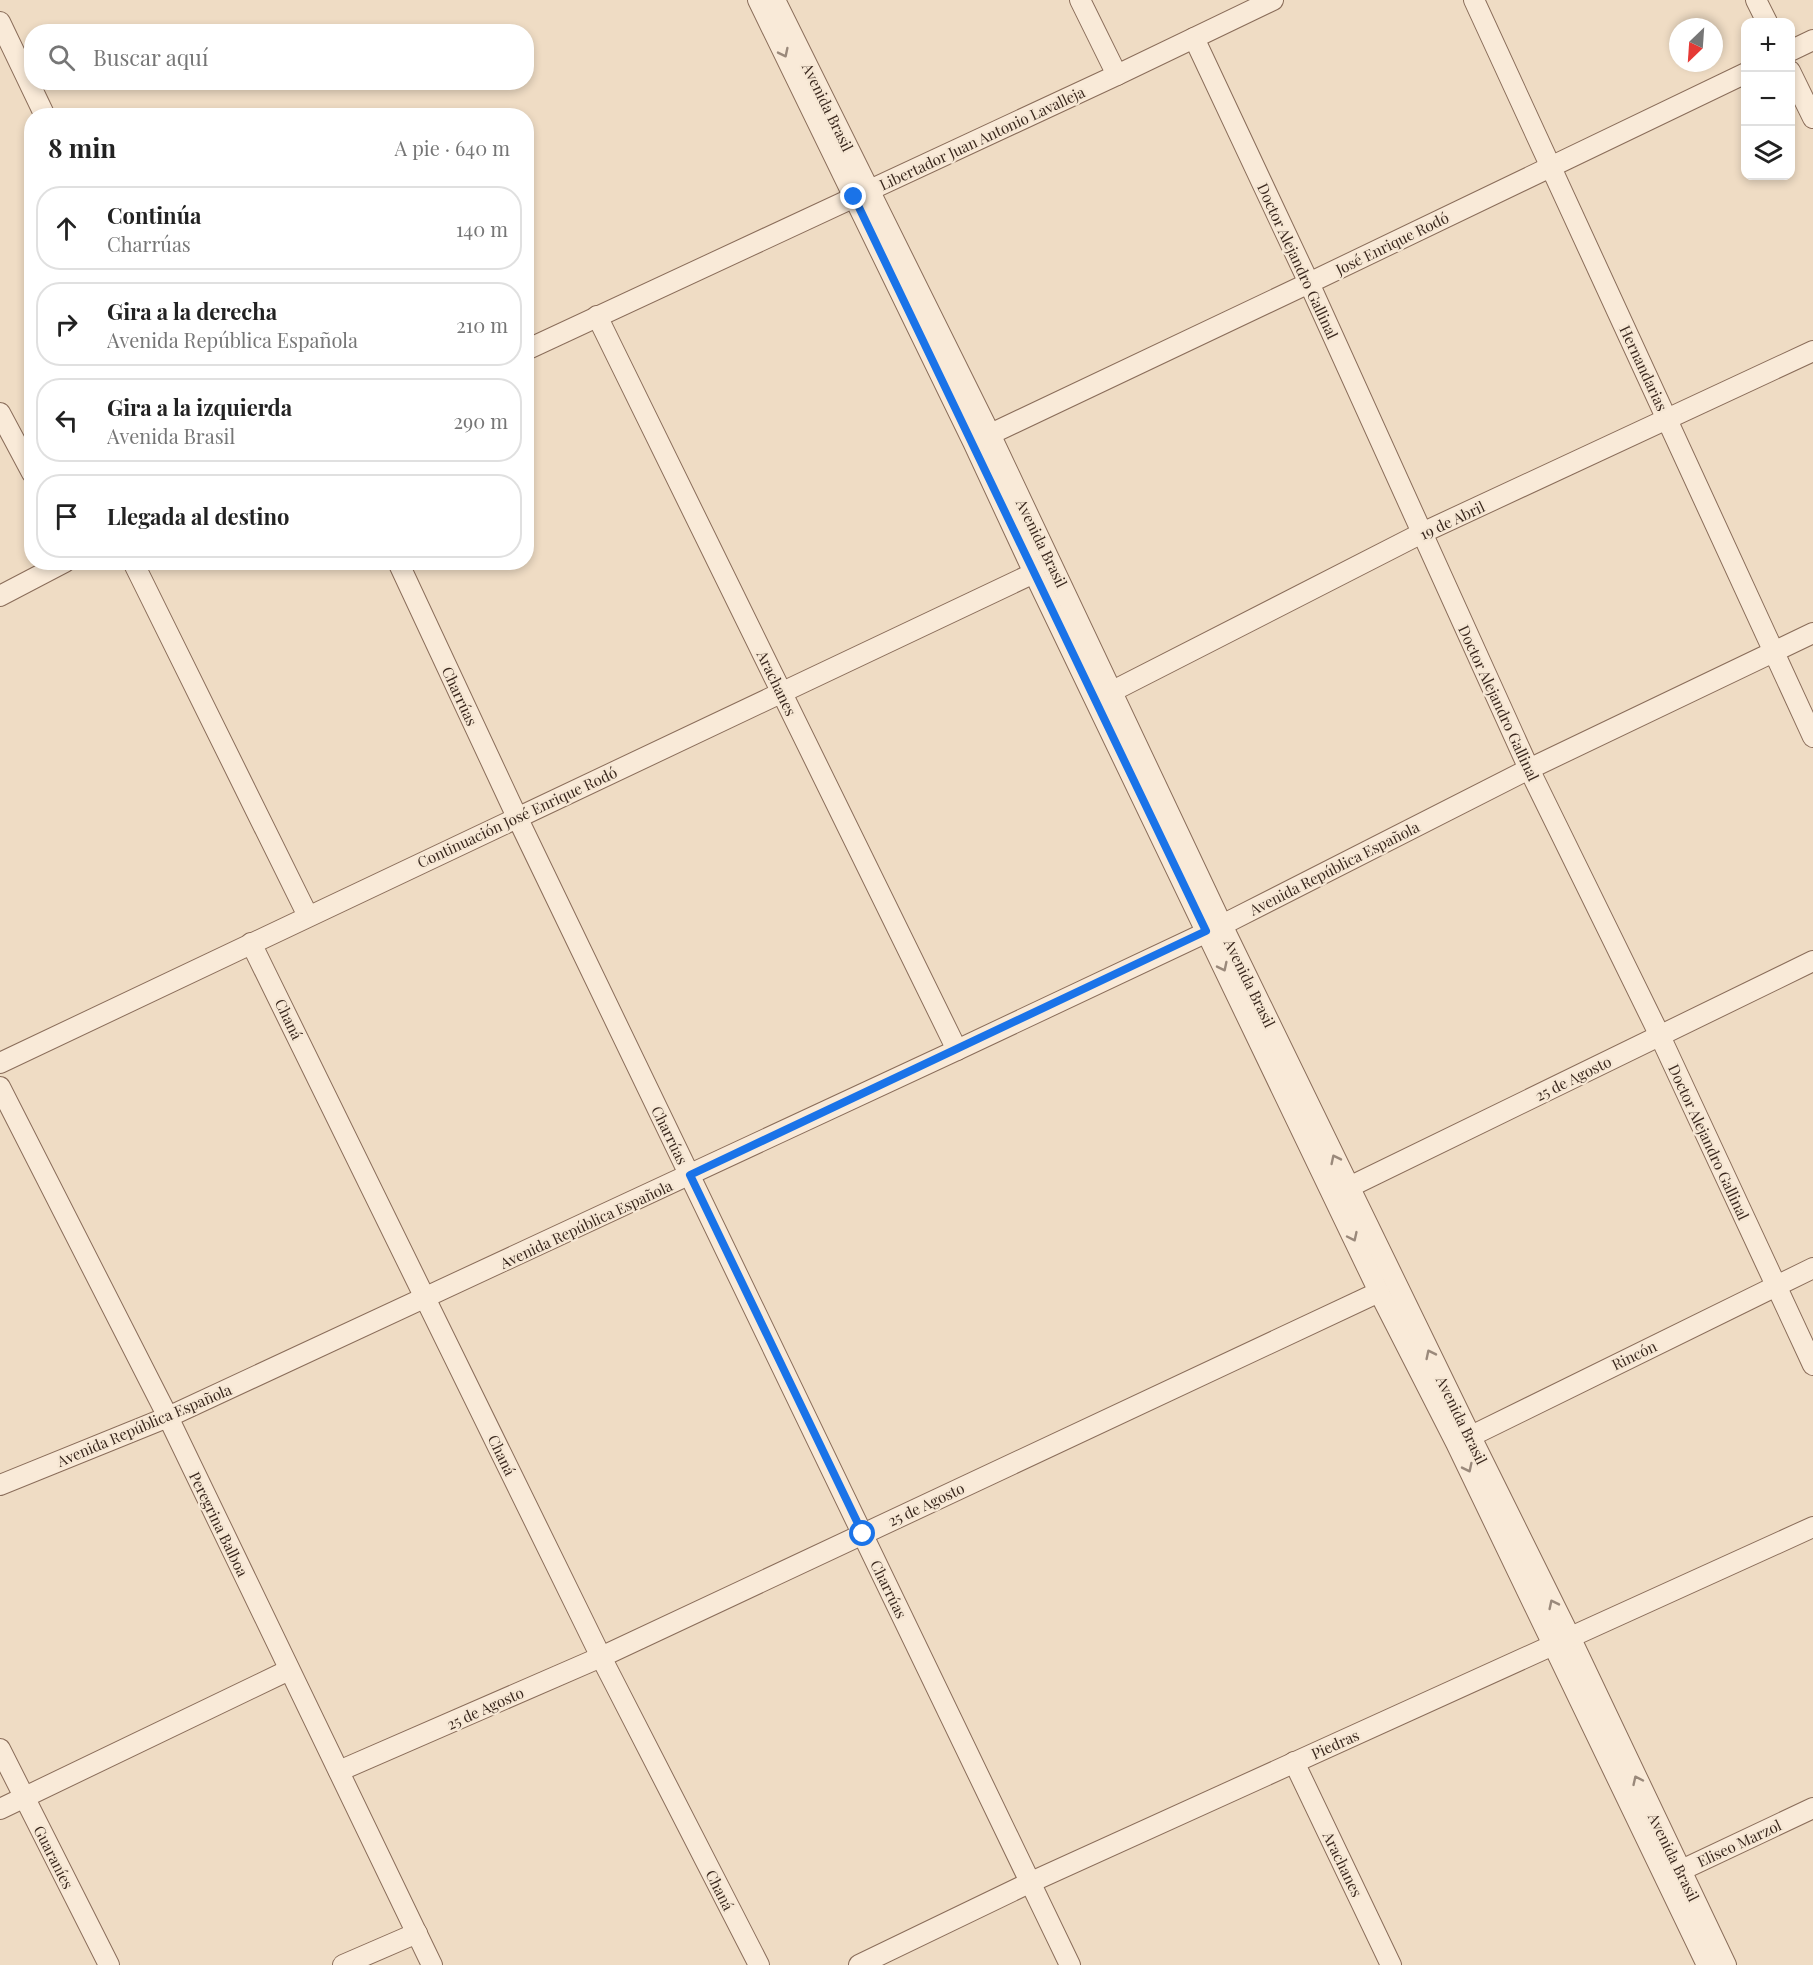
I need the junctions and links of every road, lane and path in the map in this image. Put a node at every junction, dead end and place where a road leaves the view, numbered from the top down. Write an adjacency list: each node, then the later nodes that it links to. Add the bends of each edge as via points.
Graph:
1 (758, 0): 20 (street, Avenida Brasil, one-way to 20)
2 (775, 0): 20 (street, Avenida Brasil)
3 (1080, 0): 14 (street)
4 (1273, 0): 9 (street, Libertador Juan Antonio Lavalleja)
5 (1474, 0): 19 (street, Hernandarias)
6 (1756, 0): 7 (street)
7 (1765, 18)
8 (0, 22): 12 (street)
9 (1194, 38): 14 (street, Libertador Juan Antonio Lavalleja); 21 (street, Doctor Alejandro Gallinal)
10 (1813, 40): 11 (street)
11 (1795, 49)
12 (24, 72)
13 (1791, 72): 18 (street)
14 (1117, 75): 20 (street, Libertador Juan Antonio Lavalleja)
15 (1741, 75): 19 (street, José Enrique Rodó)
16 (33, 90): 17 (street)
17 (41, 108)
18 (1813, 118)
19 (1551, 166): 21 (street, José Enrique Rodó); 26 (street, Hernandarias)
20 (862, 193): 22 (street, Libertador Juan Antonio Lavalleja); 27 (street, Avenida Brasil)
21 (1309, 284): 27 (street, José Enrique Rodó); 29 (street, Doctor Alejandro Gallinal)
22 (597, 316): 23 (street, Libertador Juan Antonio Lavalleja); 37 (street, Arachanes)
23 (534, 346)
24 (1813, 351): 26 (street, 19 de Abril)
25 (0, 413): 28 (street)
26 (1667, 419): 29 (street, 19 de Abril); 36 (street, Hernandarias)
27 (982, 438): 33 (street, Avenida Brasil); 38 (street, Avenida Brasil)
28 (24, 458)
29 (1422, 533): 38 (street, 19 de Abril); 40 (street, Doctor Alejandro Gallinal)
30 (50, 570): 34 (street)
31 (137, 570): 42 (street)
32 (402, 570): 41 (street, Charrúas)
33 (1034, 573): 37 (street, Continuación José Enrique Rodó); 38 (street, Avenida Brasil)
34 (0, 596)
35 (1813, 633): 36 (street, Avenida República Española)
36 (1773, 652): 39 (street, Hernandarias); 40 (street, Avenida República Española)
37 (781, 692): 41 (street, Continuación José Enrique Rodó); 47 (street, Arachanes)
38 (1104, 695): 43 (street, Avenida Brasil)
39 (1813, 737)
40 (1529, 769): 43 (street, Avenida República Española); 46 (street, Doctor Alejandro Gallinal)
41 (517, 817): 42 (street, Continuación José Enrique Rodó); 50 (street, Charrúas)
42 (308, 916): 44 (street, Continuación José Enrique Rodó)
43 (1214, 928): 47 (street, Avenida República Española); 51 (street, Avenida Brasil)
44 (251, 943): 48 (street, Continuación José Enrique Rodó); 55 (street, Chaná)
45 (1813, 961): 46 (street, 25 de Agosto)
46 (1660, 1036): 51 (street, 25 de Agosto); 53 (street, Doctor Alejandro Gallinal)
47 (957, 1050): 50 (street, Avenida República Española)
48 (0, 1063)
49 (0, 1087): 57 (street, Peregrina Balboa)
50 (690, 1175): 55 (street, Avenida República Española); 61 (street, Charrúas)
51 (1341, 1191): 54 (street, Avenida Brasil, one-way to 54); 58 (street, Avenida Brasil, one-way to 51)
52 (1813, 1268): 53 (street, Rincón)
53 (1776, 1286): 56 (street, Doctor Alejandro Gallinal); 58 (street, Rincón)
54 (1379, 1292): 58 (street, Avenida Brasil); 61 (street, 25 de Agosto)
55 (425, 1299): 57 (street, Avenida República Española); 63 (street, Chaná)
56 (1813, 1365)
57 (168, 1417): 59 (street, Avenida República Española); 64 (street, Peregrina Balboa)
58 (1463, 1439): 62 (street, Avenida Brasil)
59 (0, 1485)
60 (1813, 1527): 62 (street, Piedras)
61 (863, 1534): 63 (street, 25 de Agosto); 72 (street, Charrúas)
62 (1562, 1641): 66 (street, Piedras); 71 (street, Avenida Brasil)
63 (601, 1657): 67 (street, 25 de Agosto); 77 (street, Chaná)
64 (289, 1670): 67 (street, Peregrina Balboa); 68 (street)
65 (0, 1749): 68 (street, Guaraníes)
66 (1294, 1762): 72 (street, Piedras); 80 (street, Arachanes)
67 (339, 1771): 73 (street, Peregrina Balboa)
68 (23, 1796): 70 (street); 74 (street, Guaraníes)
69 (1813, 1808): 71 (street, Eliseo Marzol)
70 (0, 1809)
71 (1673, 1874): 81 (street, Avenida Brasil); 82 (street, Avenida Brasil)
72 (1029, 1883): 78 (street, Piedras); 79 (street, Charrúas)
73 (417, 1933): 75 (street); 76 (street, Peregrina Balboa)
74 (109, 1965)
75 (343, 1965)
76 (432, 1965)
77 (759, 1965)
78 (859, 1965)
79 (1070, 1965)
80 (1391, 1965)
81 (1707, 1965)
82 (1726, 1965)

